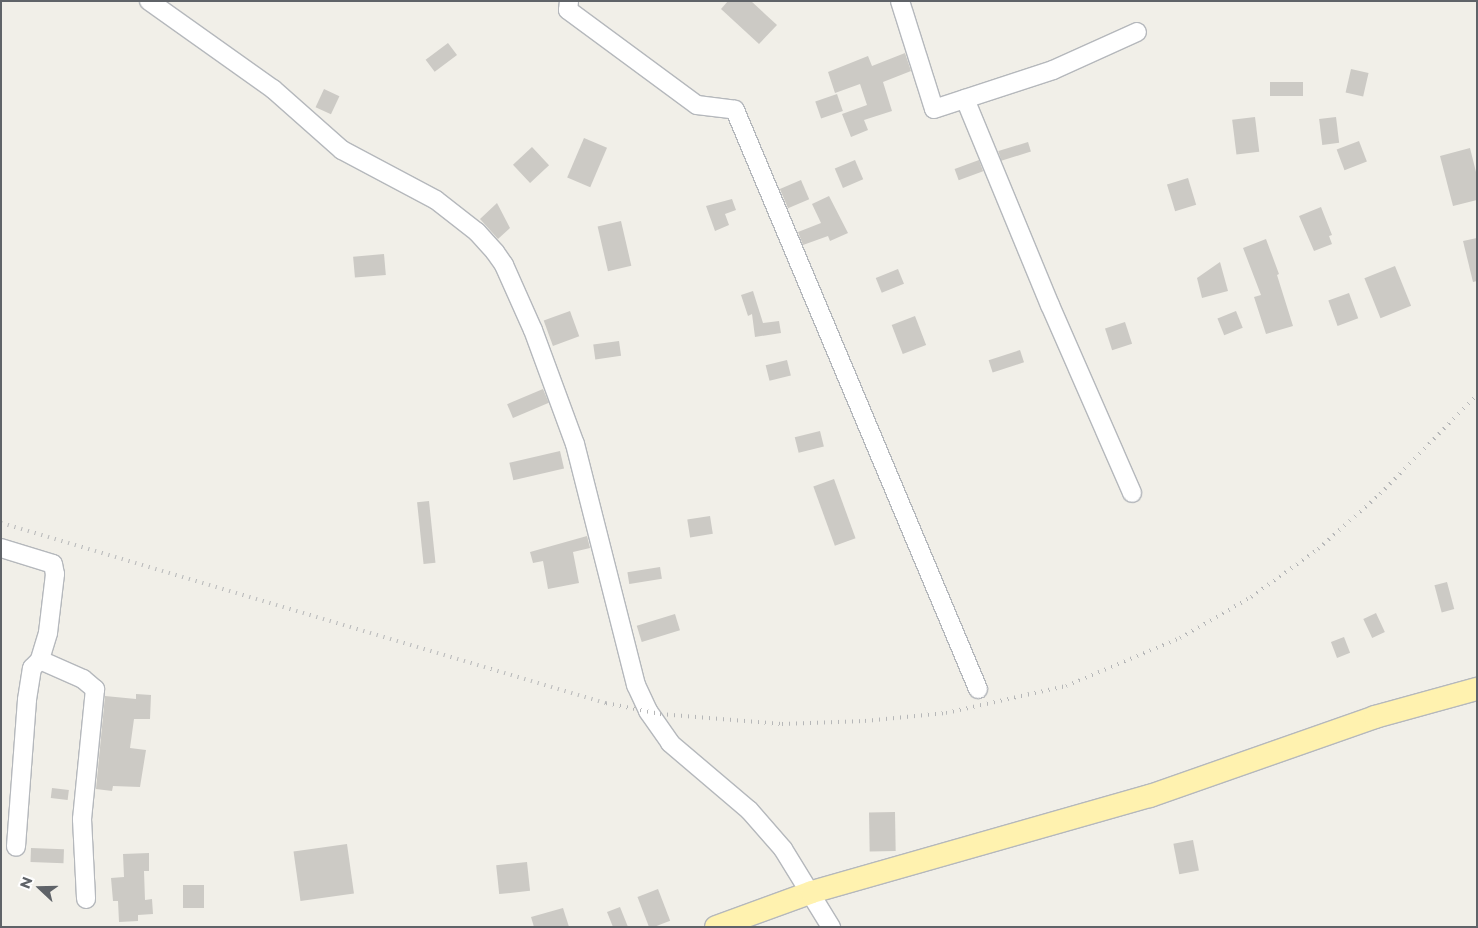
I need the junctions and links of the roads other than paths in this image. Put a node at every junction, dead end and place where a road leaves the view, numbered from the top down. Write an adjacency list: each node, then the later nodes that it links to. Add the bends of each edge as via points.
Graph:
1 (149, 1): 12 (street, via 273,89 342,150 436,200 477,232 495,252 533,330 576,444 636,685 648,711 670,744 749,810 783,849)
2 (569, 1): 9 (street, via 568,10 697,105 735,110)
3 (900, 1): 5 (street, via 934,110)
4 (1137, 32): 5 (street, via 1053,70)
5 (965, 99): 6 (street)
6 (1132, 493)
7 (1, 548): 8 (street, via 53,564 55,574 48,632)
8 (40, 660): 11 (street, via 32,668 27,700); 13 (street, via 82,679 95,689 82,819)
9 (978, 689)
10 (1477, 689): 12 (main road, via 1375,717 1150,796)
11 (16, 847)
12 (812, 892): 14 (main road); 15 (street)
13 (86, 899)
14 (716, 927)
15 (831, 927)

